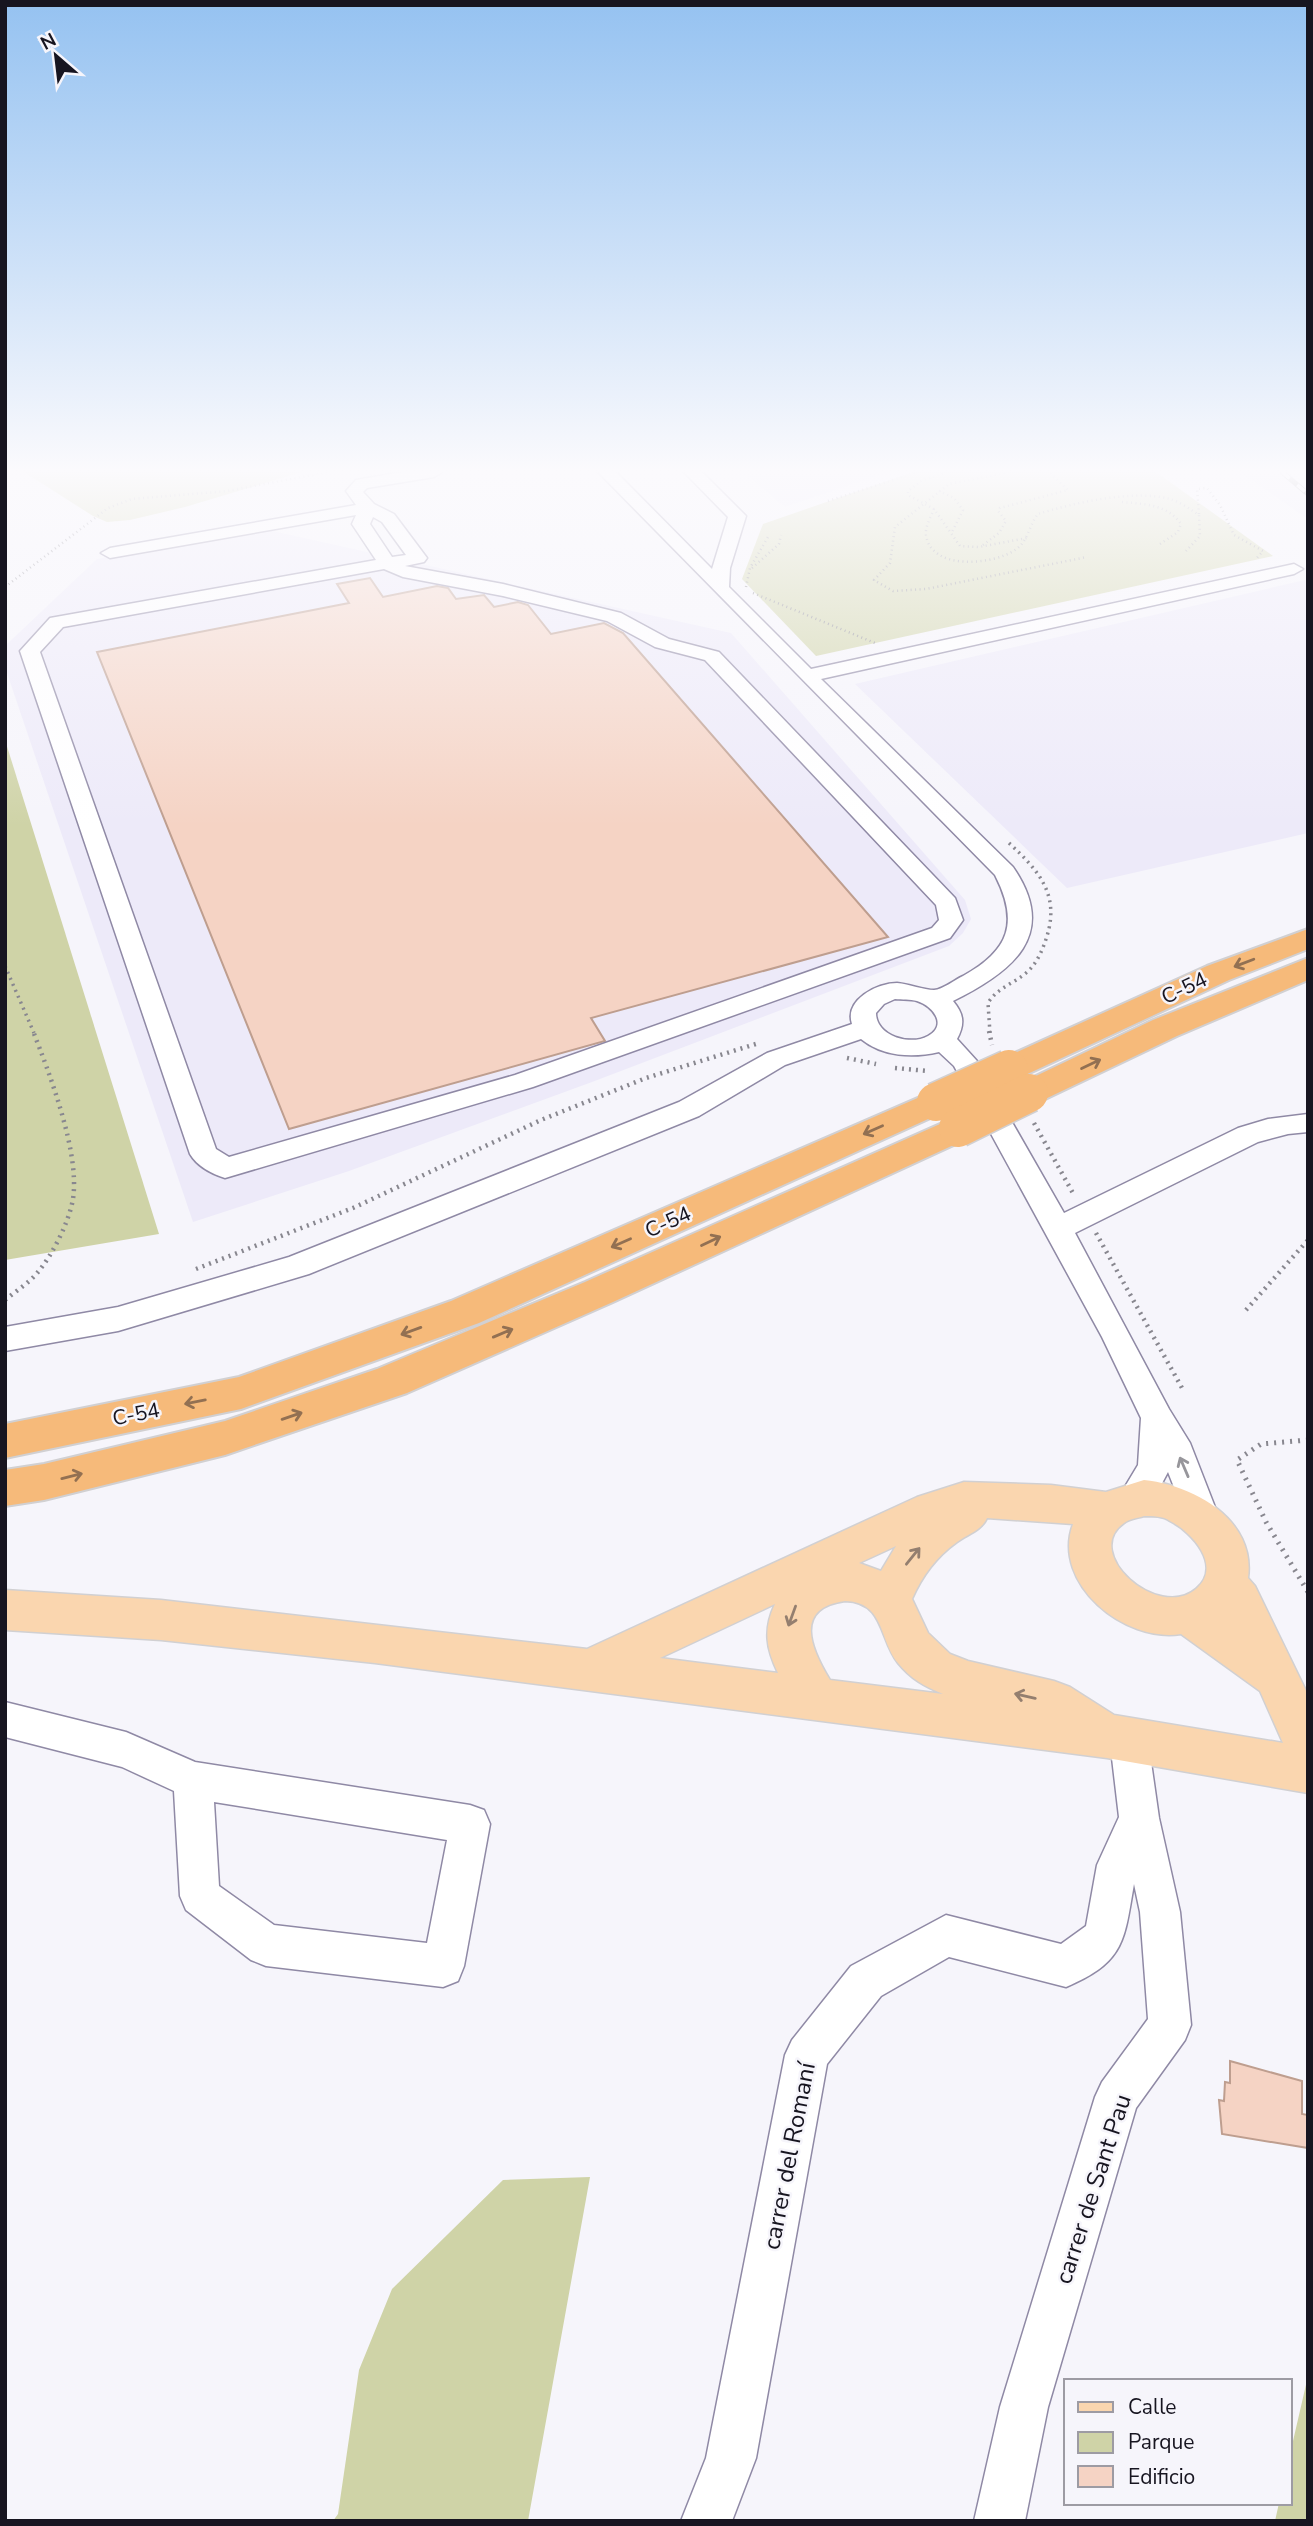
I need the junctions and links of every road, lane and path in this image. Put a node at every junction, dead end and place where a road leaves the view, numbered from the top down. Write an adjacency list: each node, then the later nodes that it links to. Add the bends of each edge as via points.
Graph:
1 (237, 590): 2 (street, via 57,622 30,651 204,1154 225,1168 524,1081 941,933 951,920 947,903 712,656 662,643 614,617)
2 (502, 590)
3 (722, 590): 9 (street)
4 (749, 590): 8 (path)
5 (894, 590): 6 (path)
6 (917, 590)
7 (1199, 590): 9 (street)
8 (882, 646)
9 (807, 676): 13 (street, via 1006,872 1017,890 1021,911 1015,947 972,983)
10 (1308, 938): 17 (highway, C-54 / C-54, one-way to 17, via 1218,972)
11 (5, 966): 23 (path, via 55,1094 72,1157 74,1199 41,1269)
12 (1308, 968): 17 (highway, C-54, one-way to 12, via 1165,1028)
13 (936, 999): 14 (street, via 908,991 880,995 864,1009); 16 (street, via 953,1024)
14 (866, 1028): 16 (street, via 901,1047 916,1048); 25 (street, via 776,1059 689,1110 298,1266 118,1319)
15 (772, 1040): 22 (path, via 646,1077 541,1120 353,1208)
16 (942, 1040): 20 (street, via 964,1061)
17 (1019, 1081): 18 (highway, C-54 / C-54, bridge)
18 (947, 1115): 28 (highway, C-54 / C-54, one-way to 28, via 452,1317 240,1393); 29 (highway, C-54 / C-54, one-way to 18, via 225,1438 392,1381 599,1292)
19 (1308, 1123): 20 (street, via 1284,1122 1244,1138)
20 (1058, 1228): 26 (street)
21 (1308, 1240): 24 (path)
22 (187, 1273)
23 (5, 1300)
24 (1246, 1310)
25 (5, 1339)
26 (1157, 1418): 31 (street, via 1154,1467); 32 (street, one-way to 26, via 1174,1443)
27 (1308, 1440): 35 (path, via 1261,1444 1237,1460 1266,1522)
28 (5, 1441)
29 (5, 1488)
30 (1011, 1501): 31 (main road); 33 (main road, via 1072,1536); 36 (main road, one-way to 30, via 902,1569 942,1527); 39 (main road, via 964,1500 932,1510)
31 (1125, 1504): 32 (main road, via 1165,1500); 33 (main road, via 1094,1522)
32 (1203, 1520): 34 (main road, via 1225,1551)
33 (1089, 1555): 38 (main road, via 1102,1581 1126,1603 1146,1612)
34 (1226, 1585): 38 (main road, via 1218,1598); 40 (main road, via 1240,1600)
35 (1308, 1592)
36 (890, 1599): 41 (main road, one-way to 41, via 859,1582 833,1583 808,1593 794,1607 787,1629 791,1653); 43 (main road, one-way to 36, via 1054,1702 967,1682 934,1669 912,1647)
37 (5, 1610): 39 (main road, via 161,1620)
38 (1189, 1615): 40 (main road)
39 (586, 1672): 41 (main road)
40 (1275, 1676): 44 (main road)
41 (816, 1698): 43 (main road)
42 (5, 1719): 46 (street, via 126,1750)
43 (1118, 1738): 45 (main road); 47 (street, carrer de Sant Pau)
44 (1308, 1746)
45 (1308, 1769)
46 (193, 1780): 46 (street, via 200,1896 266,1945 443,1966 470,1824)
47 (1139, 1818): 48 (street, carrer del Romaní, via 1117,1865 1104,1938 1066,1966 946,1936 866,1982 807,2055 731,2458); 49 (street, carrer de Sant Pau, via 1160,1912 1170,2025 1117,2097 1024,2407)
48 (706, 2521)
49 (999, 2521)

